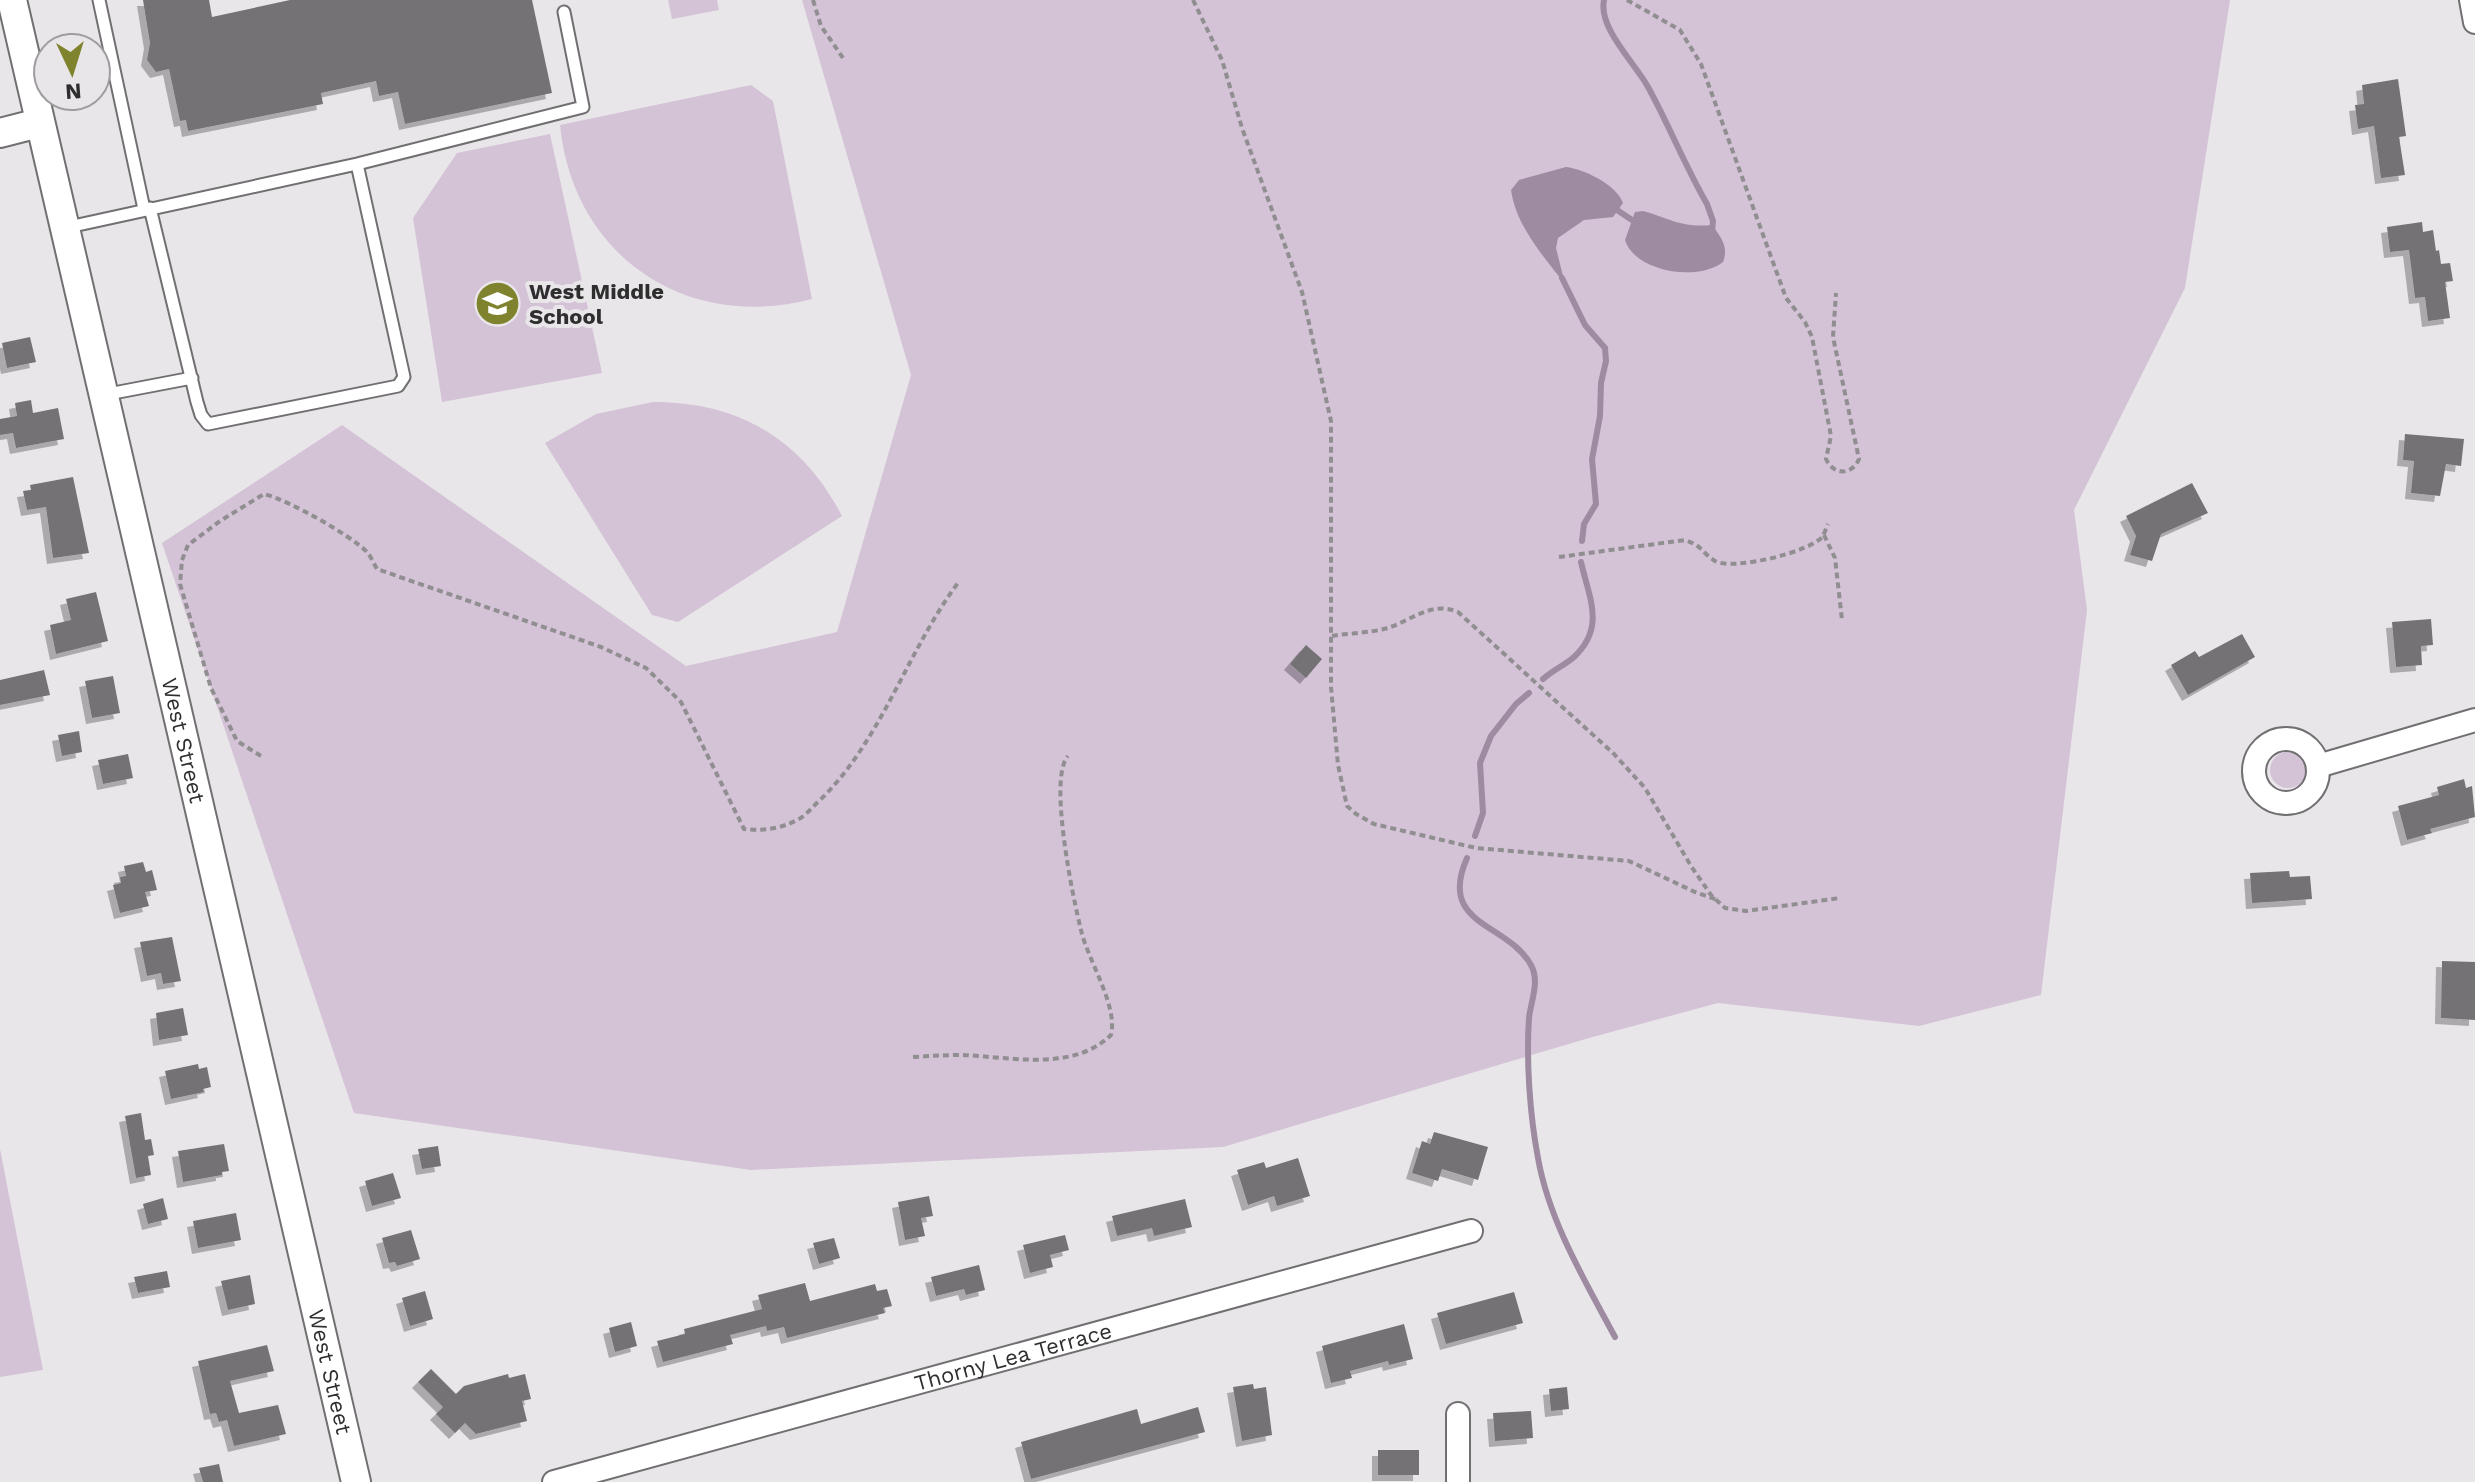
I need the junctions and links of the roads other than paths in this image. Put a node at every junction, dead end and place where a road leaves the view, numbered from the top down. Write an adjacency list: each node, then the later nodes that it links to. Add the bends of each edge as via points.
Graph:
1 (12, 0): 6 (street, West Street)
2 (99, 0): 9 (lane)
3 (2471, 0): 5 (street)
4 (564, 12): 8 (lane, via 583,107)
5 (2475, 22)
6 (39, 123): 7 (street); 10 (street, West Street)
7 (0, 133)
8 (357, 164): 9 (lane); 11 (lane, via 402,382 208,424)
9 (147, 208): 10 (lane); 11 (lane)
10 (64, 228): 12 (street, West Street)
11 (192, 378): 12 (lane)
12 (103, 395): 17 (street, West Street)
13 (2475, 720): 14 (street)
14 (2318, 766)
15 (1471, 1231): 18 (street, Thorny Lea Terrace)
16 (1458, 1414): 19 (street)
17 (356, 1482)
18 (554, 1482)
19 (1458, 1482)

